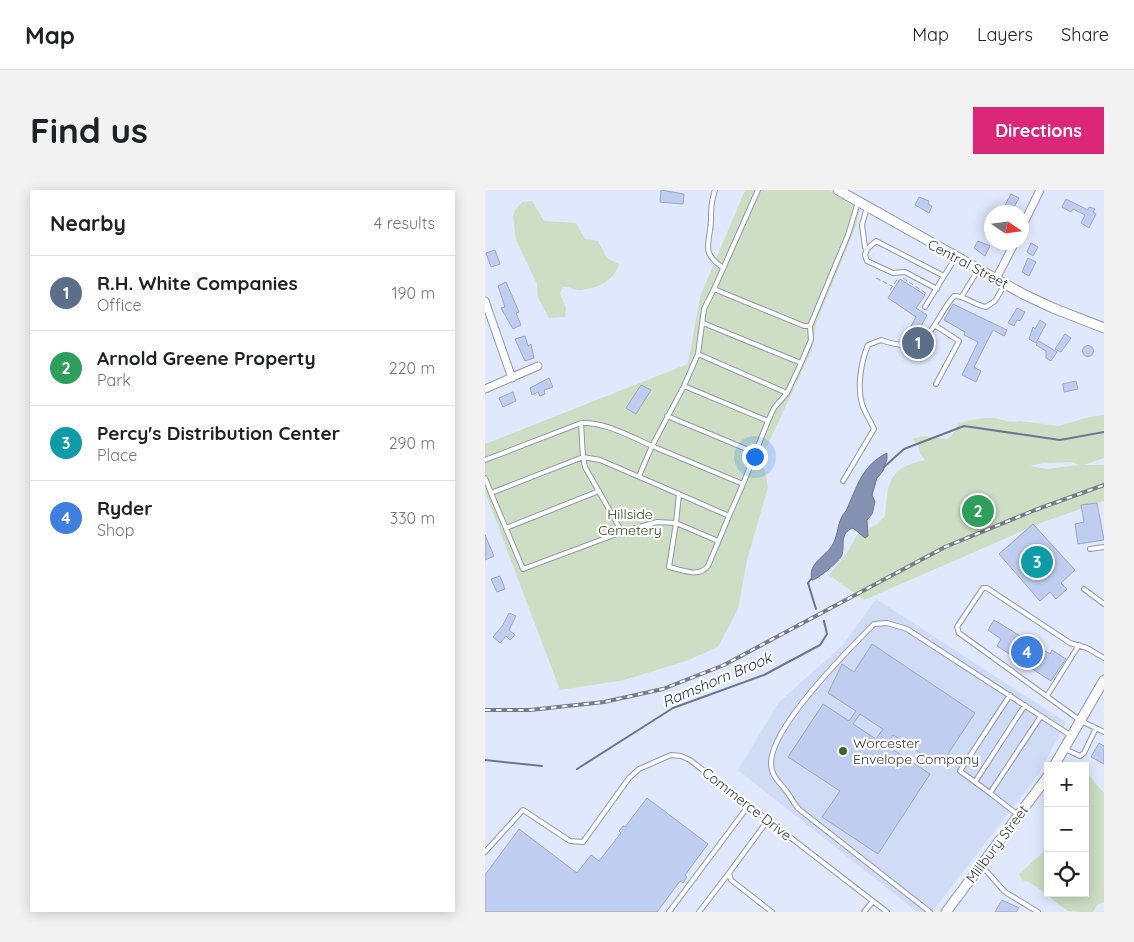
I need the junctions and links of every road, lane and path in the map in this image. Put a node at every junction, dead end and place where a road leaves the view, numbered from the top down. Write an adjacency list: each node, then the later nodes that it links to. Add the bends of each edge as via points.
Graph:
1 (715, 190): 11 (lane, via 710,207 707,250 712,260)
2 (758, 190): 11 (lane)
3 (838, 190): 5 (street, Central Street)
4 (1039, 190): 7 (street)
5 (858, 202): 6 (street, Central Street); 26 (lane, via 848,235)
6 (867, 207): 8 (lane, via 861,233); 10 (street, Central Street)
7 (1029, 212)
8 (867, 249): 13 (lane, via 876,241); 19 (lane, via 867,261 893,273 905,272)
9 (1011, 250): 15 (street)
10 (956, 257): 12 (street, Central Street); 13 (lane)
11 (723, 268): 18 (lane)
12 (978, 269): 15 (street, Central Street); 21 (lane)
13 (945, 276): 19 (lane)
14 (876, 278): 17 (path)
15 (996, 279): 16 (street, Central Street)
16 (1005, 284): 21 (lane, via 995,301 986,307); 28 (street, Central Street)
17 (893, 286): 20 (path); 22 (path, via 901,276)
18 (714, 289): 25 (lane, via 704,309); 26 (lane, via 795,324)
19 (937, 289): 22 (lane)
20 (890, 290)
21 (962, 296): 27 (lane, via 954,296)
22 (932, 297): 24 (lane)
23 (485, 301): 32 (street)
24 (925, 306)
25 (703, 323): 29 (lane); 30 (lane)
26 (810, 326): 30 (lane, via 811,340)
27 (936, 326): 33 (lane, via 959,341); 46 (lane, via 911,345 881,340 868,345 862,364 861,392 865,414 874,429)
28 (1104, 328)
29 (697, 354): 34 (lane); 36 (lane)
30 (801, 363): 36 (lane)
31 (538, 366): 32 (street)
32 (512, 378): 35 (street)
33 (936, 384)
34 (684, 386): 37 (lane); 38 (lane)
35 (485, 389)
36 (787, 393): 38 (lane, via 773,408)
37 (667, 416): 40 (lane); 41 (lane)
38 (768, 422): 41 (lane)
39 (581, 423): 40 (lane, via 611,428); 42 (lane); 43 (lane)
40 (652, 446): 44 (lane); 47 (lane)
41 (756, 453): 47 (lane)
42 (583, 457): 44 (lane, via 600,460); 48 (lane); 49 (lane)
43 (485, 460)
44 (639, 476): 50 (lane)
45 (485, 478): 49 (lane)
46 (843, 481)
47 (743, 484): 51 (lane)
48 (599, 491): 53 (lane); 54 (lane)
49 (491, 493): 53 (lane)
50 (679, 494): 51 (lane); 52 (lane)
51 (729, 516): 55 (lane)
52 (676, 522): 54 (lane, via 657,522); 55 (lane); 55 (lane, via 669,567 699,573 705,571)
53 (506, 528): 54 (lane, via 523,569)
54 (623, 532)
55 (718, 541)
56 (1104, 547): 57 (lane)
57 (1090, 549)
58 (1084, 589): 59 (lane)
59 (1104, 604)
60 (1079, 645): 61 (lane); 64 (lane); 64 (lane, via 1070,643 987,588 983,588 957,626 959,633)
61 (1104, 658)
62 (1104, 680): 67 (street)
63 (1010, 695): 65 (lane); 74 (lane, via 960,771); 88 (lane, via 907,629 887,623 874,624 787,722 772,752 773,775 800,810)
64 (1047, 696): 67 (lane)
65 (1025, 705): 66 (lane); 74 (lane)
66 (1041, 716): 70 (lane); 75 (lane)
67 (1081, 721): 68 (lane); 70 (street)
68 (1096, 728): 69 (lane); 71 (lane, via 1080,756)
69 (1104, 732)
70 (1072, 736): 71 (street)
71 (1065, 749): 72 (street)
72 (1057, 762)
73 (1044, 781): 77 (street, Millbury Street)
74 (975, 782): 75 (lane)
75 (989, 793): 77 (lane)
76 (749, 806): 78 (lane, Commerce Drive); 79 (lane, Commerce Drive, via 690,760 675,755 657,760 629,778 586,840 578,843 568,840 521,810); 83 (lane)
77 (1019, 815): 80 (street, Millbury Street)
78 (769, 820): 81 (lane); 82 (lane, Commerce Drive)
79 (485, 852)
80 (981, 865): 89 (street, Millbury Street); 90 (lane, via 1005,892)
81 (729, 873): 84 (lane); 85 (lane, via 731,880)
82 (873, 901): 86 (lane); 87 (lane, Commerce Drive)
83 (669, 912)
84 (699, 912)
85 (772, 912)
86 (864, 912)
87 (887, 912)
88 (930, 912)
89 (946, 912)
90 (1038, 912)

